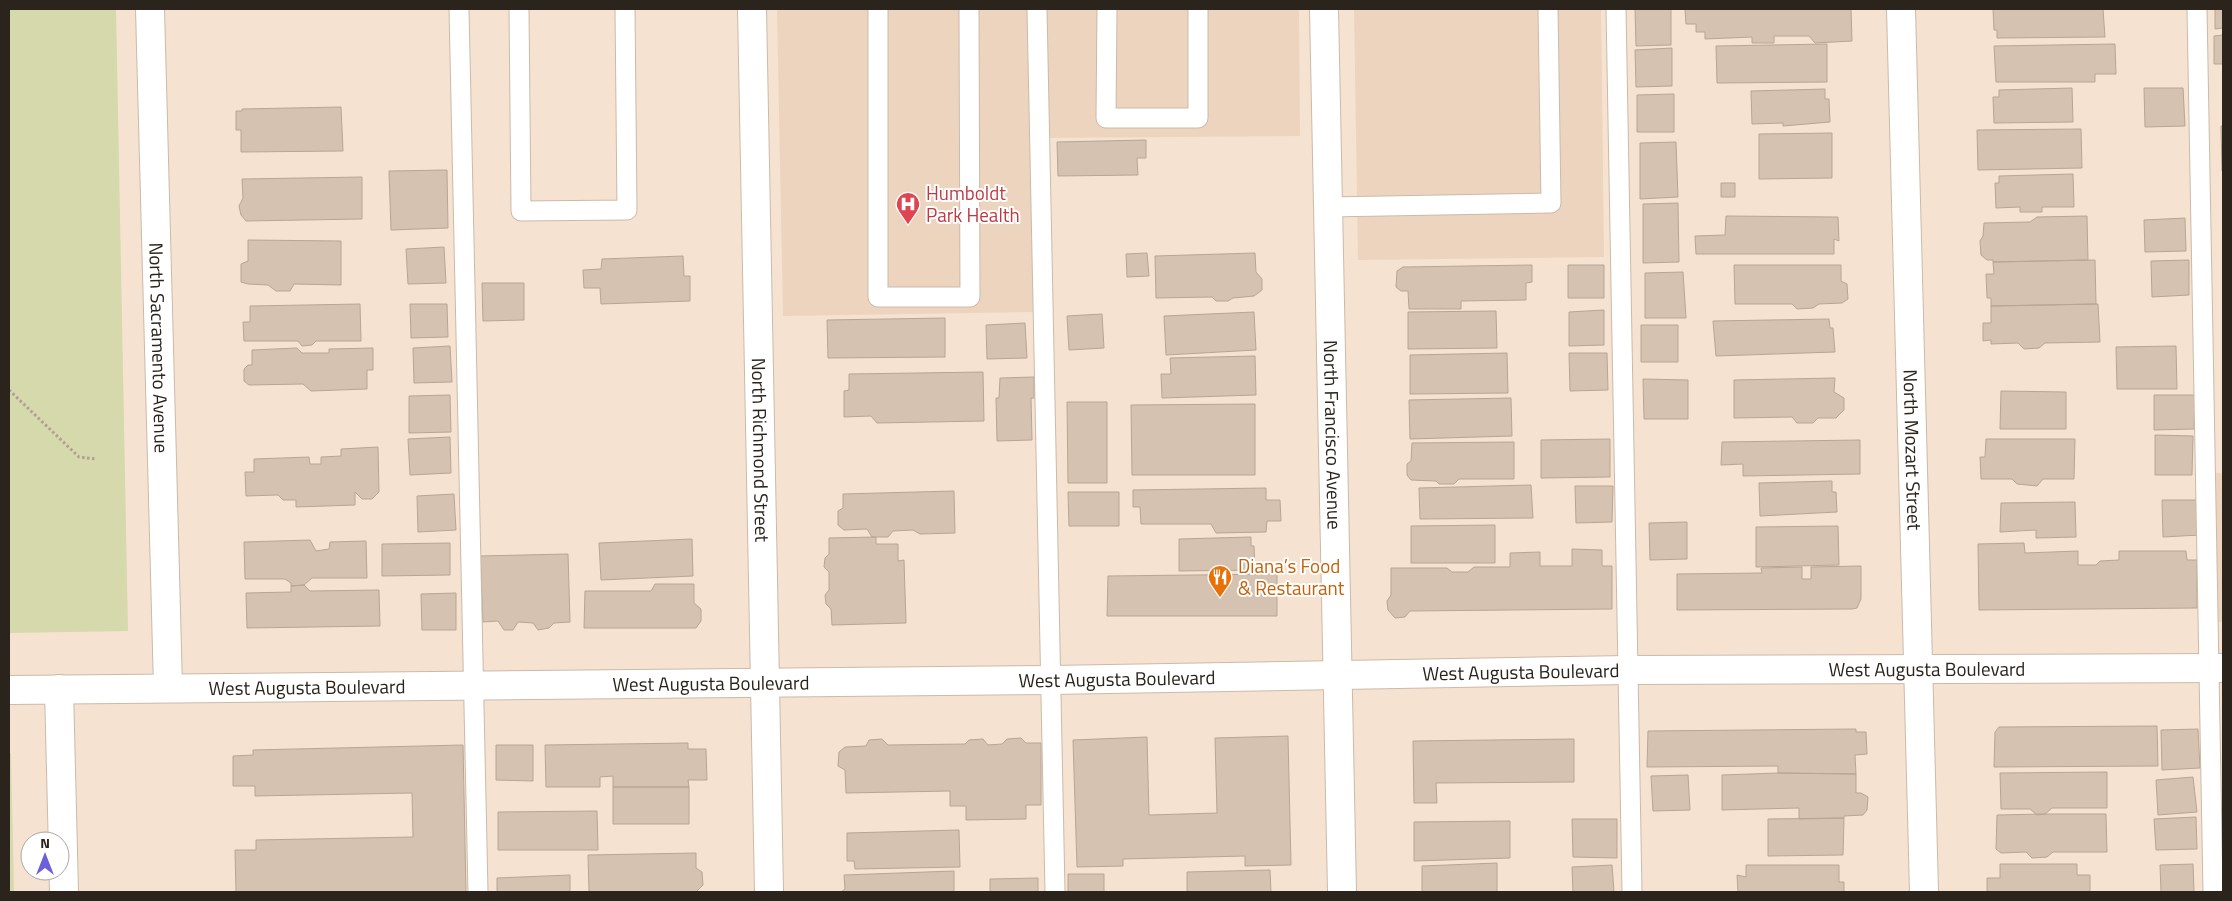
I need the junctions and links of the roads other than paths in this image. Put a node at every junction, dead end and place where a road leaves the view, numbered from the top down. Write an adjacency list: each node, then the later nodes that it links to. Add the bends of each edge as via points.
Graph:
1 (150, 9): 24 (street, North Sacramento Avenue)
2 (460, 9): 23 (lane)
3 (518, 9): 4 (lane, via 521,211 627,210)
4 (625, 9)
5 (752, 9): 22 (street, North Richmond Street)
6 (878, 9): 7 (lane, via 878,297 970,297)
7 (969, 9)
8 (1037, 9): 21 (lane)
9 (1106, 9): 10 (lane, via 1106,118 1198,118)
10 (1198, 9)
11 (1324, 9): 16 (street, North Francisco Avenue)
12 (1548, 9): 16 (lane, via 1551,203)
13 (1616, 9): 19 (lane)
14 (1901, 9): 17 (street, North Mozart Street)
15 (2197, 9): 18 (lane)
16 (1328, 207): 20 (street, North Francisco Avenue)
17 (1920, 668): 18 (street, West Augusta Boulevard); 19 (street, West Augusta Boulevard); 33 (street, North Mozart Street)
18 (2216, 668): 34 (lane)
19 (1628, 670): 20 (street, West Augusta Boulevard); 32 (lane)
20 (1337, 674): 21 (street, West Augusta Boulevard); 31 (street, North Francisco Avenue)
21 (1051, 680): 22 (street, West Augusta Boulevard); 30 (lane)
22 (765, 682): 23 (street, West Augusta Boulevard); 29 (street, North Richmond Street)
23 (474, 684): 24 (street, West Augusta Boulevard); 28 (lane)
24 (168, 688): 25 (street, West Augusta Boulevard)
25 (59, 689): 26 (street, West Augusta Boulevard); 27 (street)
26 (9, 690)
27 (64, 892)
28 (478, 892)
29 (769, 892)
30 (1055, 892)
31 (1342, 892)
32 (1632, 892)
33 (1924, 892)
34 (2213, 892)

